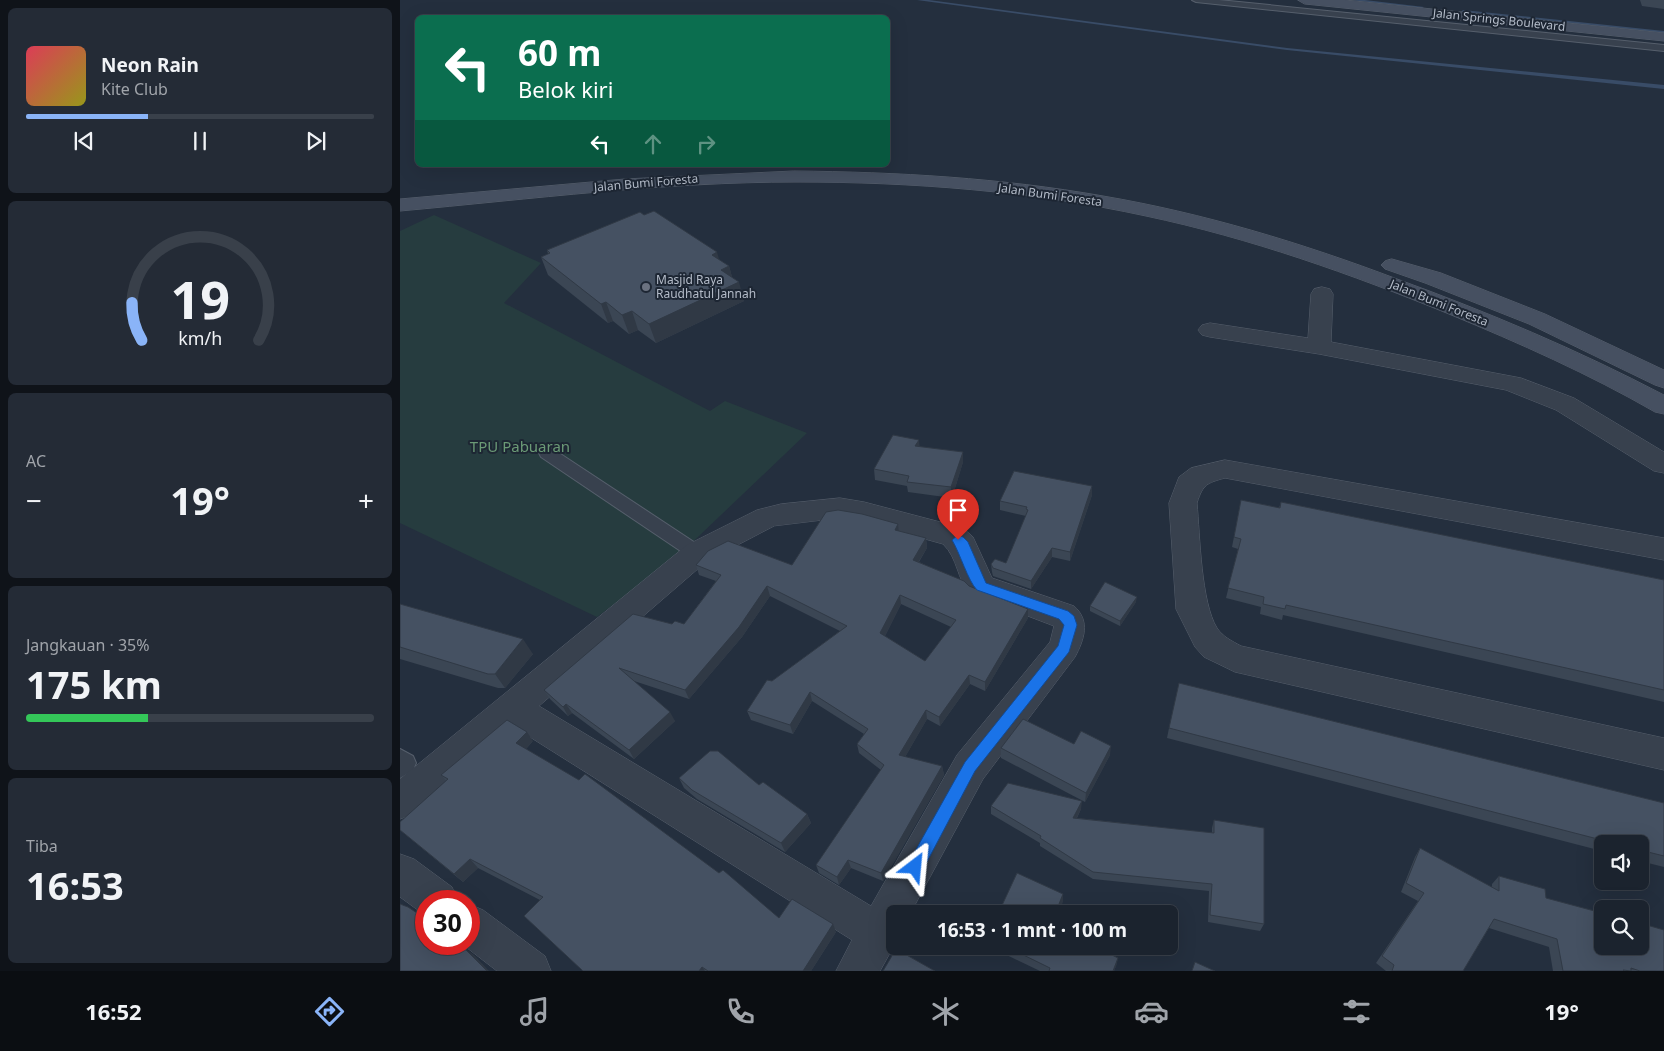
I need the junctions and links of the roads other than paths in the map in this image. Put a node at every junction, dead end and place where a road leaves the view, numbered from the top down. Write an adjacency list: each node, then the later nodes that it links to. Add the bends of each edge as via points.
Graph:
1 (1196, 0): 5 (lane)
2 (1305, 0): 5 (main road, Jalan Springs Boulevard)
3 (1419, 0): 4 (main road, Jalan Springs Boulevard)
4 (1443, 8): 5 (main road, Jalan Springs Boulevard); 6 (main road, Jalan Springs Boulevard); 7 (main road, Jalan Springs Boulevard)
5 (1362, 12): 7 (lane)
6 (1664, 24)
7 (1548, 31): 8 (main road, Jalan Springs Boulevard); 9 (lane)
8 (1664, 37)
9 (1664, 48)
10 (890, 163): 18 (main road, Jalan Bumi Foresta, via 1088,184 1186,204 1289,232 1433,278 1502,305)
11 (672, 167): 12 (main road, Jalan Bumi Foresta)
12 (596, 180): 13 (main road, Jalan Bumi Foresta); 14 (main road, Jalan Bumi Foresta); 19 (main road, Jalan Bumi Foresta, via 848,176 1001,187 1090,199 1189,220 1292,250 1418,293 1530,340)
13 (400, 188)
14 (400, 205)
15 (1322, 294): 17 (street)
16 (1210, 330): 17 (street)
17 (1319, 347): 21 (street, via 1512,383 1565,404)
18 (1664, 380)
19 (1664, 406)
20 (547, 453): 23 (lane)
21 (1664, 464)
22 (1664, 549): 25 (street, via 1225,469 1201,475 1189,484 1183,502 1192,609 1206,638 1215,648 1235,658)
23 (697, 553): 24 (street); 32 (street, via 767,517 840,508 864,512 953,536 963,545 981,586 1070,620 1064,648 970,767)
24 (511, 707): 28 (street); 32 (street)
25 (1664, 754)
26 (400, 758): 27 (lane, via 406,763)
27 (400, 768)
28 (400, 802)
29 (400, 872): 30 (street)
30 (424, 890)
31 (480, 932): 33 (street)
32 (878, 934): 34 (street)
33 (530, 971)
34 (857, 971)

